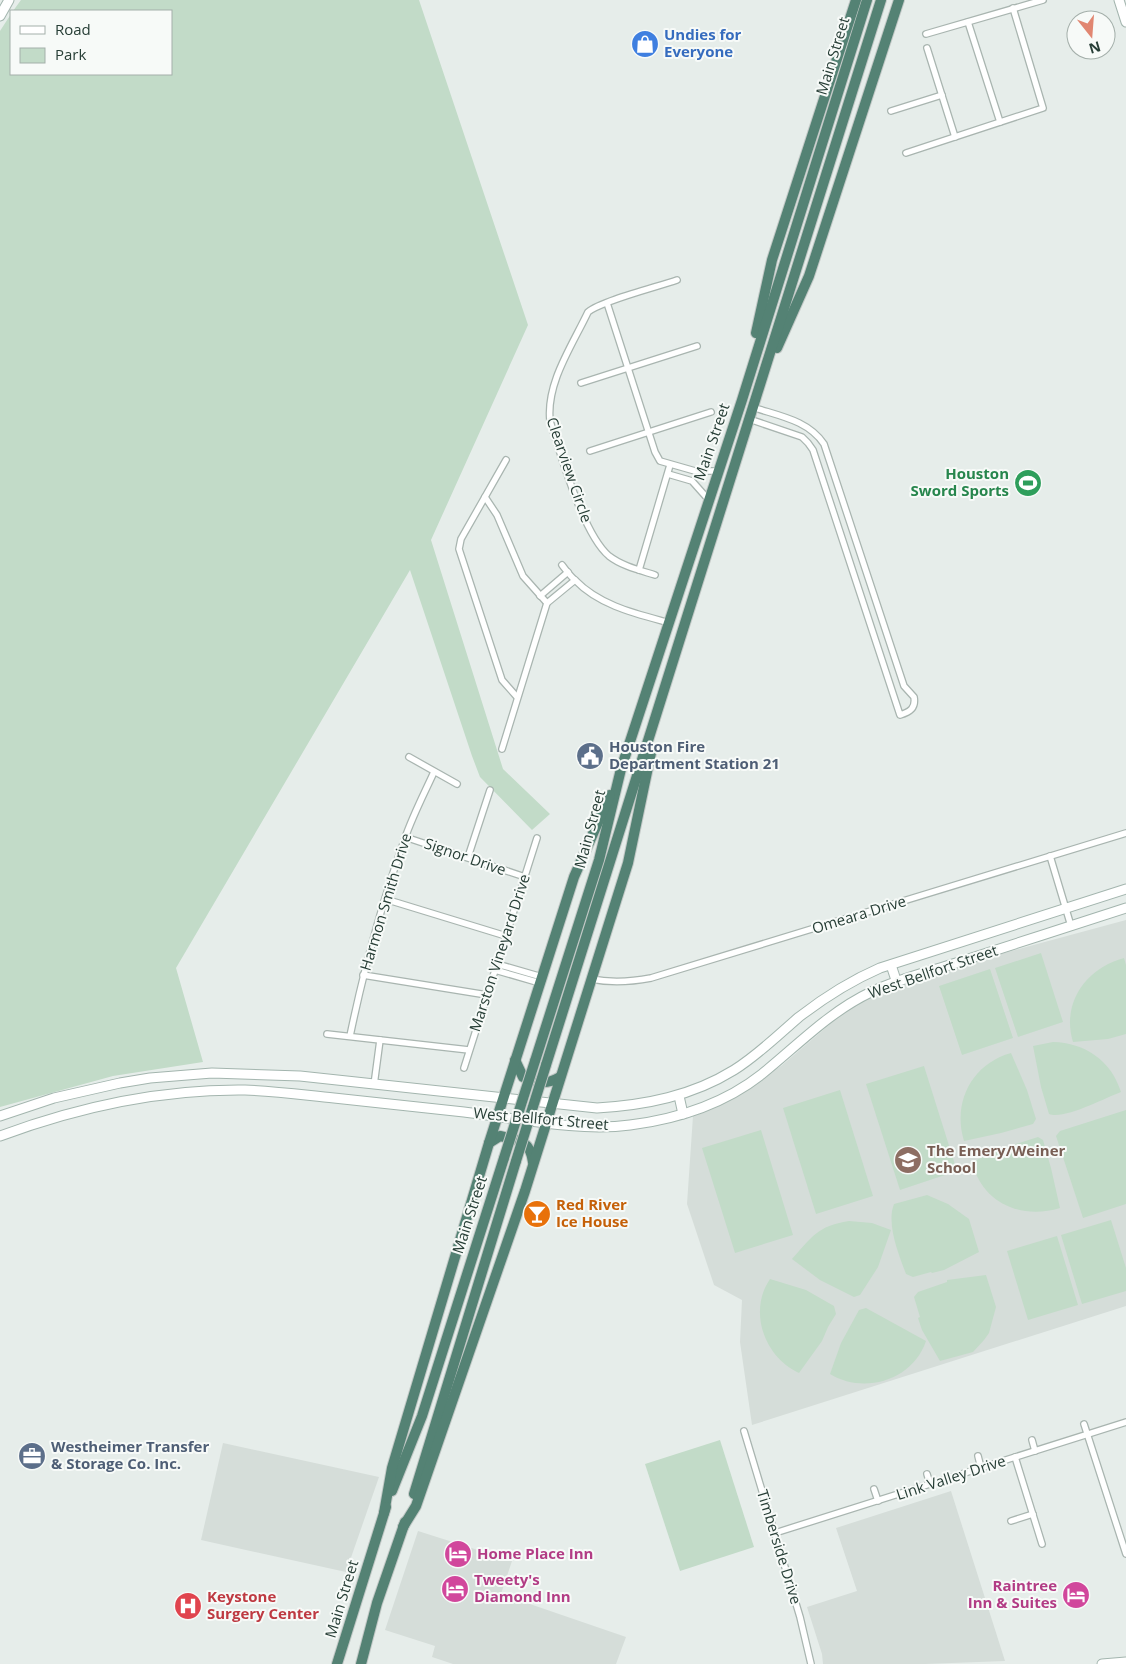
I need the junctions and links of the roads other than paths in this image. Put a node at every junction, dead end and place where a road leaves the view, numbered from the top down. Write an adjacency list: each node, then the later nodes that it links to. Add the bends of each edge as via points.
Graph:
1 (9, 0): 9 (main road)
2 (856, 0): 25 (highway, via 772,260)
3 (867, 0): 25 (highway, Main Street)
4 (899, 0): 24 (highway, via 809,276)
5 (1043, 0): 8 (street)
6 (1119, 0): 11 (main road)
7 (880, 2): 24 (highway, Main Street)
8 (1013, 8): 10 (street); 16 (street, via 1043,108)
9 (0, 16)
10 (968, 22): 12 (street); 16 (street)
11 (1126, 22)
12 (926, 34)
13 (927, 48): 14 (street)
14 (942, 95): 15 (street); 17 (street)
15 (891, 111)
16 (1000, 122): 17 (street)
17 (955, 137): 18 (street)
18 (906, 153)
19 (677, 280): 20 (street, Clearview Circle)
20 (607, 303): 22 (street); 42 (street, Clearview Circle, via 588,312 556,380 550,403 550,421 592,536 609,556)
21 (697, 346): 22 (street)
22 (628, 368): 23 (street); 29 (street)
23 (581, 383)
24 (758, 390): 26 (highway, Main Street)
25 (742, 400): 36 (highway, Main Street)
26 (752, 407): 28 (highway, Main Street); 33 (street, via 809,427 824,444)
27 (712, 412): 29 (street, Clearview Circle)
28 (749, 419): 35 (street, via 808,442); 53 (highway, Main Street)
29 (648, 432): 30 (street, Clearview Circle); 32 (street, via 660,461)
30 (590, 451)
31 (506, 460): 39 (street)
32 (670, 465): 34 (street); 37 (street)
33 (831, 466): 35 (street); 44 (street)
34 (688, 469): 36 (street); 38 (street)
35 (819, 470): 46 (street)
36 (718, 471): 40 (highway, Main Street)
37 (668, 474): 38 (street); 42 (street)
38 (686, 479): 40 (street)
39 (485, 497): 48 (street, via 497,515 523,576); 54 (street, via 461,539 459,549 502,680)
40 (708, 498): 50 (highway, Main Street)
41 (562, 565): 43 (street)
42 (639, 570): 45 (street, Clearview Circle)
43 (568, 572): 47 (street); 48 (street)
44 (867, 574): 46 (street); 51 (street)
45 (655, 575)
46 (855, 578): 52 (street)
47 (575, 580): 49 (street); 50 (street, via 611,604)
48 (540, 596): 49 (street)
49 (547, 602): 54 (street)
50 (670, 623): 57 (highway, Main Street)
51 (898, 669): 52 (street); 52 (street, via 915,702 911,711 900,715)
52 (886, 673)
53 (665, 687): 76 (highway, via 628,864); 121 (highway, Main Street, bridge)
54 (517, 697): 55 (street)
55 (502, 749)
56 (409, 757): 58 (street)
57 (622, 769): 77 (highway, via 574,877); 118 (highway, Main Street, bridge, via 598,860 422,1416)
58 (434, 772): 59 (street); 62 (street, Harmon Smith Drive)
59 (457, 784)
60 (490, 790): 65 (street)
61 (1126, 833): 64 (street, Omeara Drive)
62 (405, 837): 65 (street, Signor Drive); 68 (street, Harmon Smith Drive)
63 (537, 838): 66 (street, Marston Vineyard Drive)
64 (1050, 856): 69 (street); 76 (street, Omeara Drive, via 650,978 634,982)
65 (468, 857): 66 (street, Signor Drive)
66 (524, 877): 72 (street, Marston Vineyard Drive)
67 (1126, 889): 69 (main road, West Bellfort Street)
68 (385, 899): 72 (street); 75 (street, Harmon Smith Drive)
69 (1066, 908): 71 (street); 73 (main road, West Bellfort Street)
70 (1126, 908): 71 (main road, West Bellfort Street)
71 (1071, 926): 78 (main road, West Bellfort Street)
72 (506, 936): 74 (street, Marston Vineyard Drive)
73 (891, 965): 78 (main road); 81 (main road, West Bellfort Street, via 853,980)
74 (496, 967): 77 (street); 79 (street, Marston Vineyard Drive)
75 (363, 975): 79 (street); 82 (street, Harmon Smith Drive)
76 (591, 979): 89 (highway)
77 (541, 980): 86 (highway)
78 (897, 982): 85 (main road, West Bellfort Street, via 853,1002)
79 (487, 995): 84 (street, Marston Vineyard Drive)
80 (327, 1034): 82 (street)
81 (778, 1035): 85 (main road); 92 (main road, West Bellfort Street, via 736,1069)
82 (350, 1036): 83 (street)
83 (380, 1040): 84 (street); 90 (street)
84 (469, 1050): 87 (street, Marston Vineyard Drive)
85 (790, 1050): 97 (main road, West Bellfort Street, via 733,1093)
86 (515, 1060): 89 (highway, via 523,1077 544,1084); 93 (highway)
87 (464, 1068)
88 (246, 1074): 90 (main road, West Bellfort Street, via 300,1076); 91 (main road); 94 (main road, West Bellfort Street, via 150,1078)
89 (560, 1077): 96 (highway)
90 (374, 1085): 93 (main road, West Bellfort Street); 95 (main road)
91 (245, 1090): 95 (main road, West Bellfort Street); 99 (main road, West Bellfort Street, via 164,1095)
92 (679, 1096): 96 (main road, West Bellfort Street, via 657,1102 597,1108); 97 (main road)
93 (504, 1097): 96 (main road, West Bellfort Street); 100 (highway)
94 (54, 1098): 98 (main road, West Bellfort Street); 99 (main road)
95 (371, 1102): 100 (main road, West Bellfort Street)
96 (552, 1104): 101 (highway)
97 (683, 1114): 101 (main road, West Bellfort Street, via 627,1126)
98 (0, 1116)
99 (58, 1116): 102 (main road, West Bellfort Street)
100 (498, 1116): 101 (main road, West Bellfort Street); 103 (highway)
101 (546, 1123): 104 (highway)
102 (0, 1136)
103 (489, 1143): 104 (highway, via 500,1136 526,1144); 118 (highway, via 392,1468)
104 (533, 1165): 121 (highway, via 416,1506)
105 (1126, 1422): 108 (street, Link Valley Drive)
106 (1084, 1424): 108 (street)
107 (744, 1431): 122 (street, Timberside Drive)
108 (1087, 1434): 110 (street, Link Valley Drive); 124 (street)
109 (1032, 1440): 110 (street)
110 (1035, 1451): 112 (street, Link Valley Drive)
111 (978, 1456): 113 (street)
112 (1015, 1457): 113 (street, Link Valley Drive); 119 (street)
113 (981, 1468): 115 (street, Link Valley Drive)
114 (927, 1474): 115 (street)
115 (930, 1484): 117 (street, Link Valley Drive)
116 (874, 1490): 117 (street)
117 (878, 1501): 122 (street, Link Valley Drive)
118 (384, 1513): 126 (highway, Main Street)
119 (1033, 1514): 120 (street); 123 (street)
120 (1011, 1521)
121 (403, 1527): 125 (highway, Main Street)
122 (775, 1533): 132 (street, Timberside Drive)
123 (1042, 1544)
124 (1126, 1554)
125 (366, 1644): 130 (highway, Main Street); 131 (highway)
126 (341, 1652): 128 (highway); 129 (highway, Main Street)
127 (1126, 1662): 133 (main road)
128 (330, 1664)
129 (337, 1664)
130 (360, 1664)
131 (368, 1664)
132 (811, 1664)
133 (1102, 1664)

